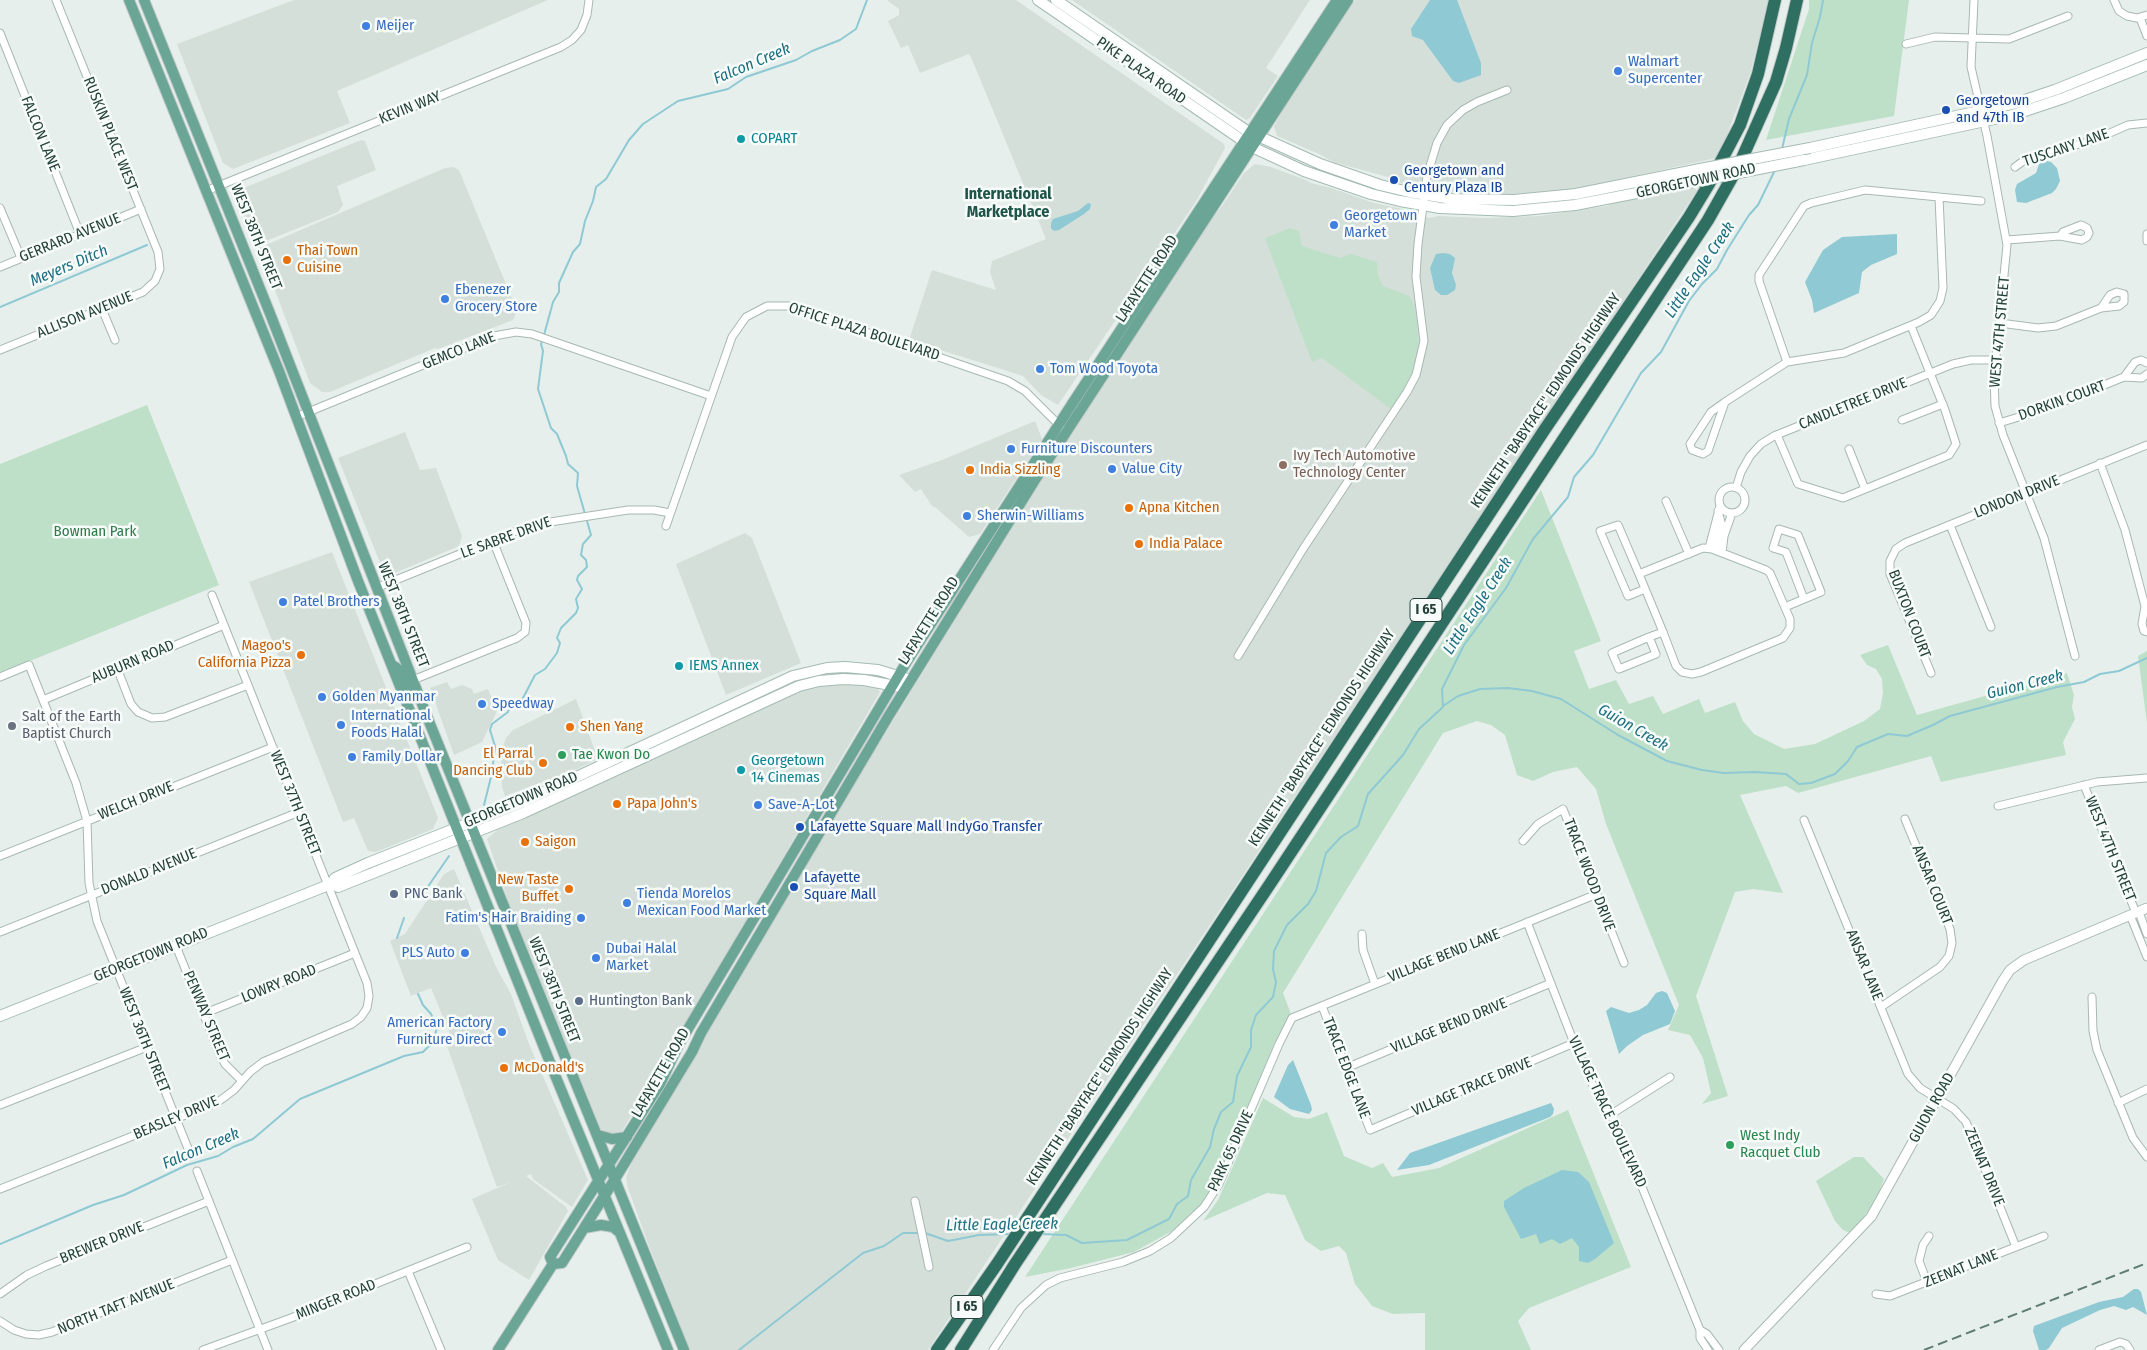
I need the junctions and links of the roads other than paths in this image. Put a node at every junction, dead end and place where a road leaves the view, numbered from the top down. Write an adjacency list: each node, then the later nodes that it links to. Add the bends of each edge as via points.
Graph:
1 (56, 0): 37 (street, RUSKIN PLACE WEST)
2 (129, 0): 15 (main road, WEST 38TH STREET)
3 (144, 0): 20 (main road, WEST 38TH STREET)
4 (589, 0): 31 (street, KEVIN WAY, via 580,30 561,47)
5 (1038, 0): 16 (main road, PIKE PLAZA ROAD)
6 (1056, 0): 16 (main road, PIKE PLAZA ROAD)
7 (1337, 0): 28 (main road, LAFAYETTE ROAD)
8 (1348, 0): 28 (main road, LAFAYETTE ROAD)
9 (1774, 0): 193 (highway, KENNETH "BABYFACE" EDMONDS HIGHWAY / I 65, via 1758,74 1740,125 1689,217 1543,432)
10 (1797, 0): 194 (highway, I 65, via 1776,82 1740,165 1708,220)
11 (1974, 0): 19 (street, WEST 47TH STREET)
12 (2114, 0): 14 (street, via 2122,14)
13 (2068, 16): 19 (street, via 2014,38)
14 (2144, 16): 18 (street)
15 (139, 25): 20 (main road, via 155,44); 32 (main road, WEST 38TH STREET)
16 (1095, 33): 23 (main road, PIKE PLAZA ROAD)
17 (0, 34): 38 (street, FALCON LANE)
18 (2147, 36)
19 (1972, 37): 21 (street, via 1930,37); 26 (street, WEST 47TH STREET, via 1971,67)
20 (162, 44): 31 (main road, WEST 38TH STREET)
21 (1906, 44)
22 (2147, 53): 26 (main road, GEORGETOWN ROAD)
23 (1143, 66): 28 (main road, PIKE PLAZA ROAD); 29 (main road, PIKE PLAZA ROAD)
24 (2146, 66): 26 (main road, GEORGETOWN ROAD, via 2034,109)
25 (1507, 90): 34 (street, via 1470,105 1448,125 1432,156)
26 (1983, 117): 34 (main road, GEORGETOWN ROAD, bridge, via 1576,194 1535,199); 34 (main road, GEORGETOWN ROAD, bridge, via 1804,160 1575,206 1471,211); 41 (street, WEST 47TH STREET)
27 (2147, 123): 30 (street, TUSCANY LANE, via 2128,125 2094,140 2030,158)
28 (1254, 135): 29 (main road, LAFAYETTE ROAD); 34 (main road, GEORGETOWN ROAD, via 1355,178)
29 (1248, 144): 34 (main road, GEORGETOWN ROAD, via 1288,165 1336,183 1387,198); 65 (main road, LAFAYETTE ROAD)
30 (2015, 166)
31 (219, 185): 32 (street, KEVIN WAY); 61 (main road, WEST 38TH STREET)
32 (206, 191): 62 (main road, WEST 38TH STREET)
33 (1939, 197): 35 (street); 49 (street, via 1942,296 1931,315); 53 (street, via 1863,190 1802,208 1759,275)
34 (1424, 200): 96 (street, via 1416,270 1424,334 1420,366 1407,392 1303,549)
35 (1981, 202)
36 (0, 208): 43 (street)
37 (141, 209): 38 (street, GERRARD AVENUE); 45 (street, RUSKIN PLACE WEST, via 159,253)
38 (80, 234): 43 (street, GERRARD AVENUE)
39 (2147, 234): 42 (street)
40 (2060, 236): 41 (street)
41 (2007, 240): 48 (street, WEST 47TH STREET)
42 (2147, 241)
43 (21, 258): 44 (street, GERRARD AVENUE)
44 (0, 267)
45 (160, 269): 46 (street, ALLISON AVENUE, via 146,290)
46 (102, 308): 50 (street); 51 (street, ALLISON AVENUE)
47 (2101, 308): 48 (street, via 2052,327)
48 (2000, 323): 52 (street, WEST 47TH STREET)
49 (1911, 326): 53 (street, via 1844,353); 55 (street)
50 (115, 340)
51 (0, 350)
52 (1996, 360): 55 (street, CANDLETREE DRIVE, via 1966,360); 64 (street, WEST 47TH STREET, via 1993,392)
53 (1787, 362): 59 (street)
54 (2147, 363): 57 (street, DORKIN COURT, via 2135,362)
55 (1931, 373): 60 (street); 66 (street, CANDLETREE DRIVE)
56 (2147, 374): 57 (street, DORKIN COURT, via 2142,378)
57 (2124, 377): 64 (street, DORKIN COURT)
58 (711, 396): 61 (street, GEMCO LANE, via 557,342 516,332 494,336); 65 (street, OFFICE PLAZA BOULEVARD, via 738,325 760,309 783,305 1008,381 1025,392); 75 (street, OFFICE PLAZA BOULEVARD)
59 (1725, 402): 59 (street, via 1708,451 1703,454 1692,450 1690,444 1711,412)
60 (1943, 404): 63 (street); 71 (street, via 1956,444 1949,454)
61 (308, 412): 62 (street, GEMCO LANE); 85 (main road, WEST 38TH STREET)
62 (296, 417): 79 (main road, WEST 38TH STREET)
63 (1902, 420)
64 (1999, 423): 72 (street, WEST 47TH STREET)
65 (1063, 428): 101 (main road, LAFAYETTE ROAD); 104 (main road, LAFAYETTE ROAD)
66 (1777, 435): 70 (street, CANDLETREE DRIVE, via 1761,444 1750,456); 71 (street, via 1799,485 1843,498)
67 (2147, 445): 69 (street, LONDON DRIVE)
68 (1849, 448): 71 (street)
69 (2100, 463): 72 (street, LONDON DRIVE); 90 (street, via 2125,530)
70 (1736, 488): 74 (street, CANDLETREE DRIVE, via 1728,488 1721,493); 76 (street, via 1743,492 1745,501 1742,509)
71 (1865, 489)
72 (2026, 493): 77 (street, LONDON DRIVE); 97 (street, WEST 47TH STREET, via 2044,538)
73 (1666, 501): 82 (street)
74 (1719, 508): 76 (street); 81 (street, CANDLETREE DRIVE)
75 (670, 513): 78 (street, OFFICE PLAZA BOULEVARD); 80 (street, LE SABRE DRIVE, via 638,510 578,516 537,525)
76 (1732, 513): 81 (street)
77 (1950, 525): 83 (street, LONDON DRIVE, via 1903,544); 92 (street)
78 (666, 526)
79 (338, 529): 85 (main road, via 354,554 366,584); 98 (main road, WEST 38TH STREET)
80 (493, 541): 85 (street, LE SABRE DRIVE); 103 (street, via 526,623 525,632)
81 (1716, 550): 82 (street, via 1703,548); 89 (street, via 1768,571)
82 (1689, 554): 84 (street)
83 (1892, 556): 100 (street, BUXTON COURT, via 1890,574)
84 (1639, 574): 86 (street); 86 (street, via 1618,524 1600,531 1628,596)
85 (376, 588): 103 (main road, WEST 38TH STREET)
86 (1645, 589): 93 (street)
87 (212, 595): 91 (street, WEST 37TH STREET)
88 (1804, 599): 88 (street, via 1786,552 1773,548 1780,528 1798,535 1821,592); 89 (street)
89 (1785, 607): 93 (street, via 1791,623 1785,636 1698,673 1684,674 1677,668)
90 (2146, 608): 94 (street, via 2142,624)
91 (224, 625): 99 (street, AUBURN ROAD); 105 (street, WEST 37TH STREET)
92 (1991, 627)
93 (1663, 632): 95 (street)
94 (2147, 632)
95 (1649, 637): 95 (street, via 1656,654 1619,669 1612,652)
96 (1238, 656)
97 (2075, 656)
98 (392, 666): 108 (main road, via 400,669 413,697); 118 (main road, WEST 38TH STREET)
99 (116, 668): 105 (street, via 131,704 138,712 152,718 165,717); 107 (street, AUBURN ROAD)
100 (1931, 673)
101 (899, 675): 104 (main road, GEORGETOWN ROAD); 106 (main road, LAFAYETTE ROAD); 117 (main road, GEORGETOWN ROAD, via 845,667 801,673)
102 (0, 677): 107 (street, WEST 36TH STREET, via 29,665)
103 (413, 680): 108 (main road, WEST 38TH STREET)
104 (908, 684): 106 (main road, GEORGETOWN ROAD); 165 (main road, LAFAYETTE ROAD)
105 (248, 685): 109 (street, WEST 37TH STREET)
106 (892, 686): 117 (main road, GEORGETOWN ROAD, via 843,679 799,686 580,788); 160 (main road, LAFAYETTE ROAD)
107 (43, 700): 116 (street, WEST 36TH STREET, via 81,795)
108 (424, 708): 117 (main road, WEST 38TH STREET)
109 (273, 747): 113 (street, WEST 37TH STREET); 116 (street, WELCH DRIVE)
110 (2147, 778): 111 (street)
111 (2084, 784): 112 (street); 124 (street, WEST 47TH STREET)
112 (1998, 806)
113 (299, 812): 121 (street, WEST 37TH STREET); 123 (street, DONALD AVENUE)
114 (1905, 819): 141 (street, ANSAR COURT, via 1950,930 1952,943 1949,956 1940,966)
115 (1804, 820): 141 (street, ANSAR LANE)
116 (87, 821): 120 (street, WELCH DRIVE); 123 (street, WEST 36TH STREET)
117 (472, 827): 118 (main road, GEORGETOWN ROAD); 137 (main road, WEST 38TH STREET)
118 (459, 832): 121 (main road, GEORGETOWN ROAD, via 368,863); 130 (main road, WEST 38TH STREET)
119 (1522, 841): 122 (street, TRACE WOOD DRIVE, via 1538,824 1563,809)
120 (0, 856)
121 (329, 884): 129 (main road, GEORGETOWN ROAD); 131 (street, WEST 37TH STREET)
122 (1597, 894): 125 (street, VILLAGE BEND LANE); 133 (street, TRACE WOOD DRIVE)
123 (90, 895): 126 (street, DONALD AVENUE); 134 (street, WEST 36TH STREET)
124 (2138, 912): 128 (street, WEST 47TH STREET); 132 (street, WEST 47TH STREET); 153 (street, GUION ROAD, via 2024,960 2012,969)
125 (1527, 922): 135 (street, VILLAGE BEND LANE); 136 (street, VILLAGE TRACE BOULEVARD)
126 (0, 932)
127 (1362, 934): 135 (street, via 1363,950)
128 (2147, 934)
129 (176, 946): 134 (main road, GEORGETOWN ROAD); 143 (street, PENWAY STREET)
130 (506, 950): 137 (main road, via 516,960 526,982); 138 (main road, WEST 38TH STREET)
131 (355, 953): 142 (street, WEST 37TH STREET, via 369,992); 143 (street, LOWRY ROAD)
132 (2147, 957)
133 (1624, 963)
134 (116, 970): 144 (main road, GEORGETOWN ROAD); 148 (street, WEST 36TH STREET)
135 (1375, 984): 140 (street, VILLAGE BEND LANE)
136 (1551, 984): 146 (street, VILLAGE TRACE BOULEVARD); 149 (street, VILLAGE BEND DRIVE)
137 (536, 986): 147 (main road, WEST 38TH STREET)
138 (524, 994): 147 (main road, via 534,999 551,1036); 166 (main road, WEST 38TH STREET)
139 (2092, 997): 154 (street, via 2096,1045)
140 (1322, 1006): 145 (street, VILLAGE BEND LANE); 149 (street, TRACE EDGE LANE)
141 (1881, 1007): 153 (street, ANSAR LANE, via 1912,1080)
142 (365, 1011): 151 (street, BEASLEY DRIVE, via 352,1024 265,1060)
143 (203, 1014): 151 (street, PENWAY STREET, via 221,1058)
144 (0, 1016)
145 (1292, 1018): 195 (street, PARK 65 DRIVE, via 1219,1184 1204,1207 1171,1238 1150,1251 1049,1283 1021,1308)
146 (1574, 1043): 156 (street, VILLAGE TRACE BOULEVARD, via 1595,1090); 158 (street, VILLAGE TRACE DRIVE)
147 (560, 1045): 159 (main road, WEST 38TH STREET)
148 (147, 1047): 155 (street); 157 (street, WEST 36TH STREET)
149 (1346, 1068): 158 (street, TRACE EDGE LANE)
150 (1670, 1077): 156 (street)
151 (242, 1081): 157 (street, BEASLEY DRIVE, via 220,1100)
152 (2147, 1089): 154 (street)
153 (1938, 1098): 176 (street, ZEENAT DRIVE, via 1966,1122); 198 (street, GUION ROAD, via 1866,1223)
154 (2118, 1103): 162 (street, via 2135,1142)
155 (0, 1105)
156 (1610, 1114): 186 (street, VILLAGE TRACE BOULEVARD)
157 (176, 1119): 161 (street, WEST 36TH STREET); 167 (street, BEASLEY DRIVE)
158 (1370, 1130)
159 (598, 1135): 160 (main road, via 612,1140); 163 (main road, WEST 38TH STREET)
160 (627, 1137): 163 (main road, LAFAYETTE ROAD)
161 (191, 1156)
162 (2147, 1157)
163 (609, 1165): 165 (main road, WEST 38TH STREET); 166 (main road, LAFAYETTE ROAD)
164 (197, 1171): 169 (street)
165 (615, 1179): 168 (main road, LAFAYETTE ROAD); 192 (main road, WEST 38TH STREET)
166 (598, 1182): 168 (main road, WEST 38TH STREET); 178 (main road, LAFAYETTE ROAD, via 550,1257)
167 (0, 1189)
168 (604, 1196): 171 (main road, LAFAYETTE ROAD); 172 (main road, WEST 38TH STREET)
169 (209, 1201): 177 (street); 182 (street, BREWER DRIVE, via 46,1266)
170 (915, 1201): 179 (street)
171 (584, 1228): 172 (main road, via 601,1224); 178 (main road, LAFAYETTE ROAD, via 562,1263)
172 (618, 1231): 191 (main road, WEST 38TH STREET)
173 (1929, 1236): 181 (street, via 1923,1245 1920,1261)
174 (2044, 1236): 176 (street, ZEENAT LANE)
175 (467, 1247): 180 (street, MINGER ROAD)
176 (2016, 1247): 181 (street, ZEENAT LANE)
177 (232, 1260): 184 (street, NORTH TAFT AVENUE, via 52,1332 26,1334); 185 (street)
178 (553, 1264): 190 (main road, LAFAYETTE ROAD)
179 (928, 1267)
180 (408, 1271): 185 (street, MINGER ROAD); 189 (street)
181 (1927, 1282): 183 (street, ZEENAT LANE, via 1890,1296)
182 (0, 1294)
183 (1876, 1294)
184 (0, 1321)
185 (260, 1330): 187 (street, MINGER ROAD); 188 (street)
186 (1700, 1330): 196 (street, via 1700,1338); 197 (street, VILLAGE TRACE BOULEVARD)
187 (203, 1350)
188 (268, 1350)
189 (441, 1350)
190 (498, 1350)
191 (668, 1350)
192 (684, 1350)
193 (937, 1350)
194 (961, 1350)
195 (993, 1350)
196 (1708, 1350)
197 (1719, 1350)
198 (1744, 1350)
199 (2099, 1350): 200 (street, via 2120,1342)
200 (2130, 1350)

